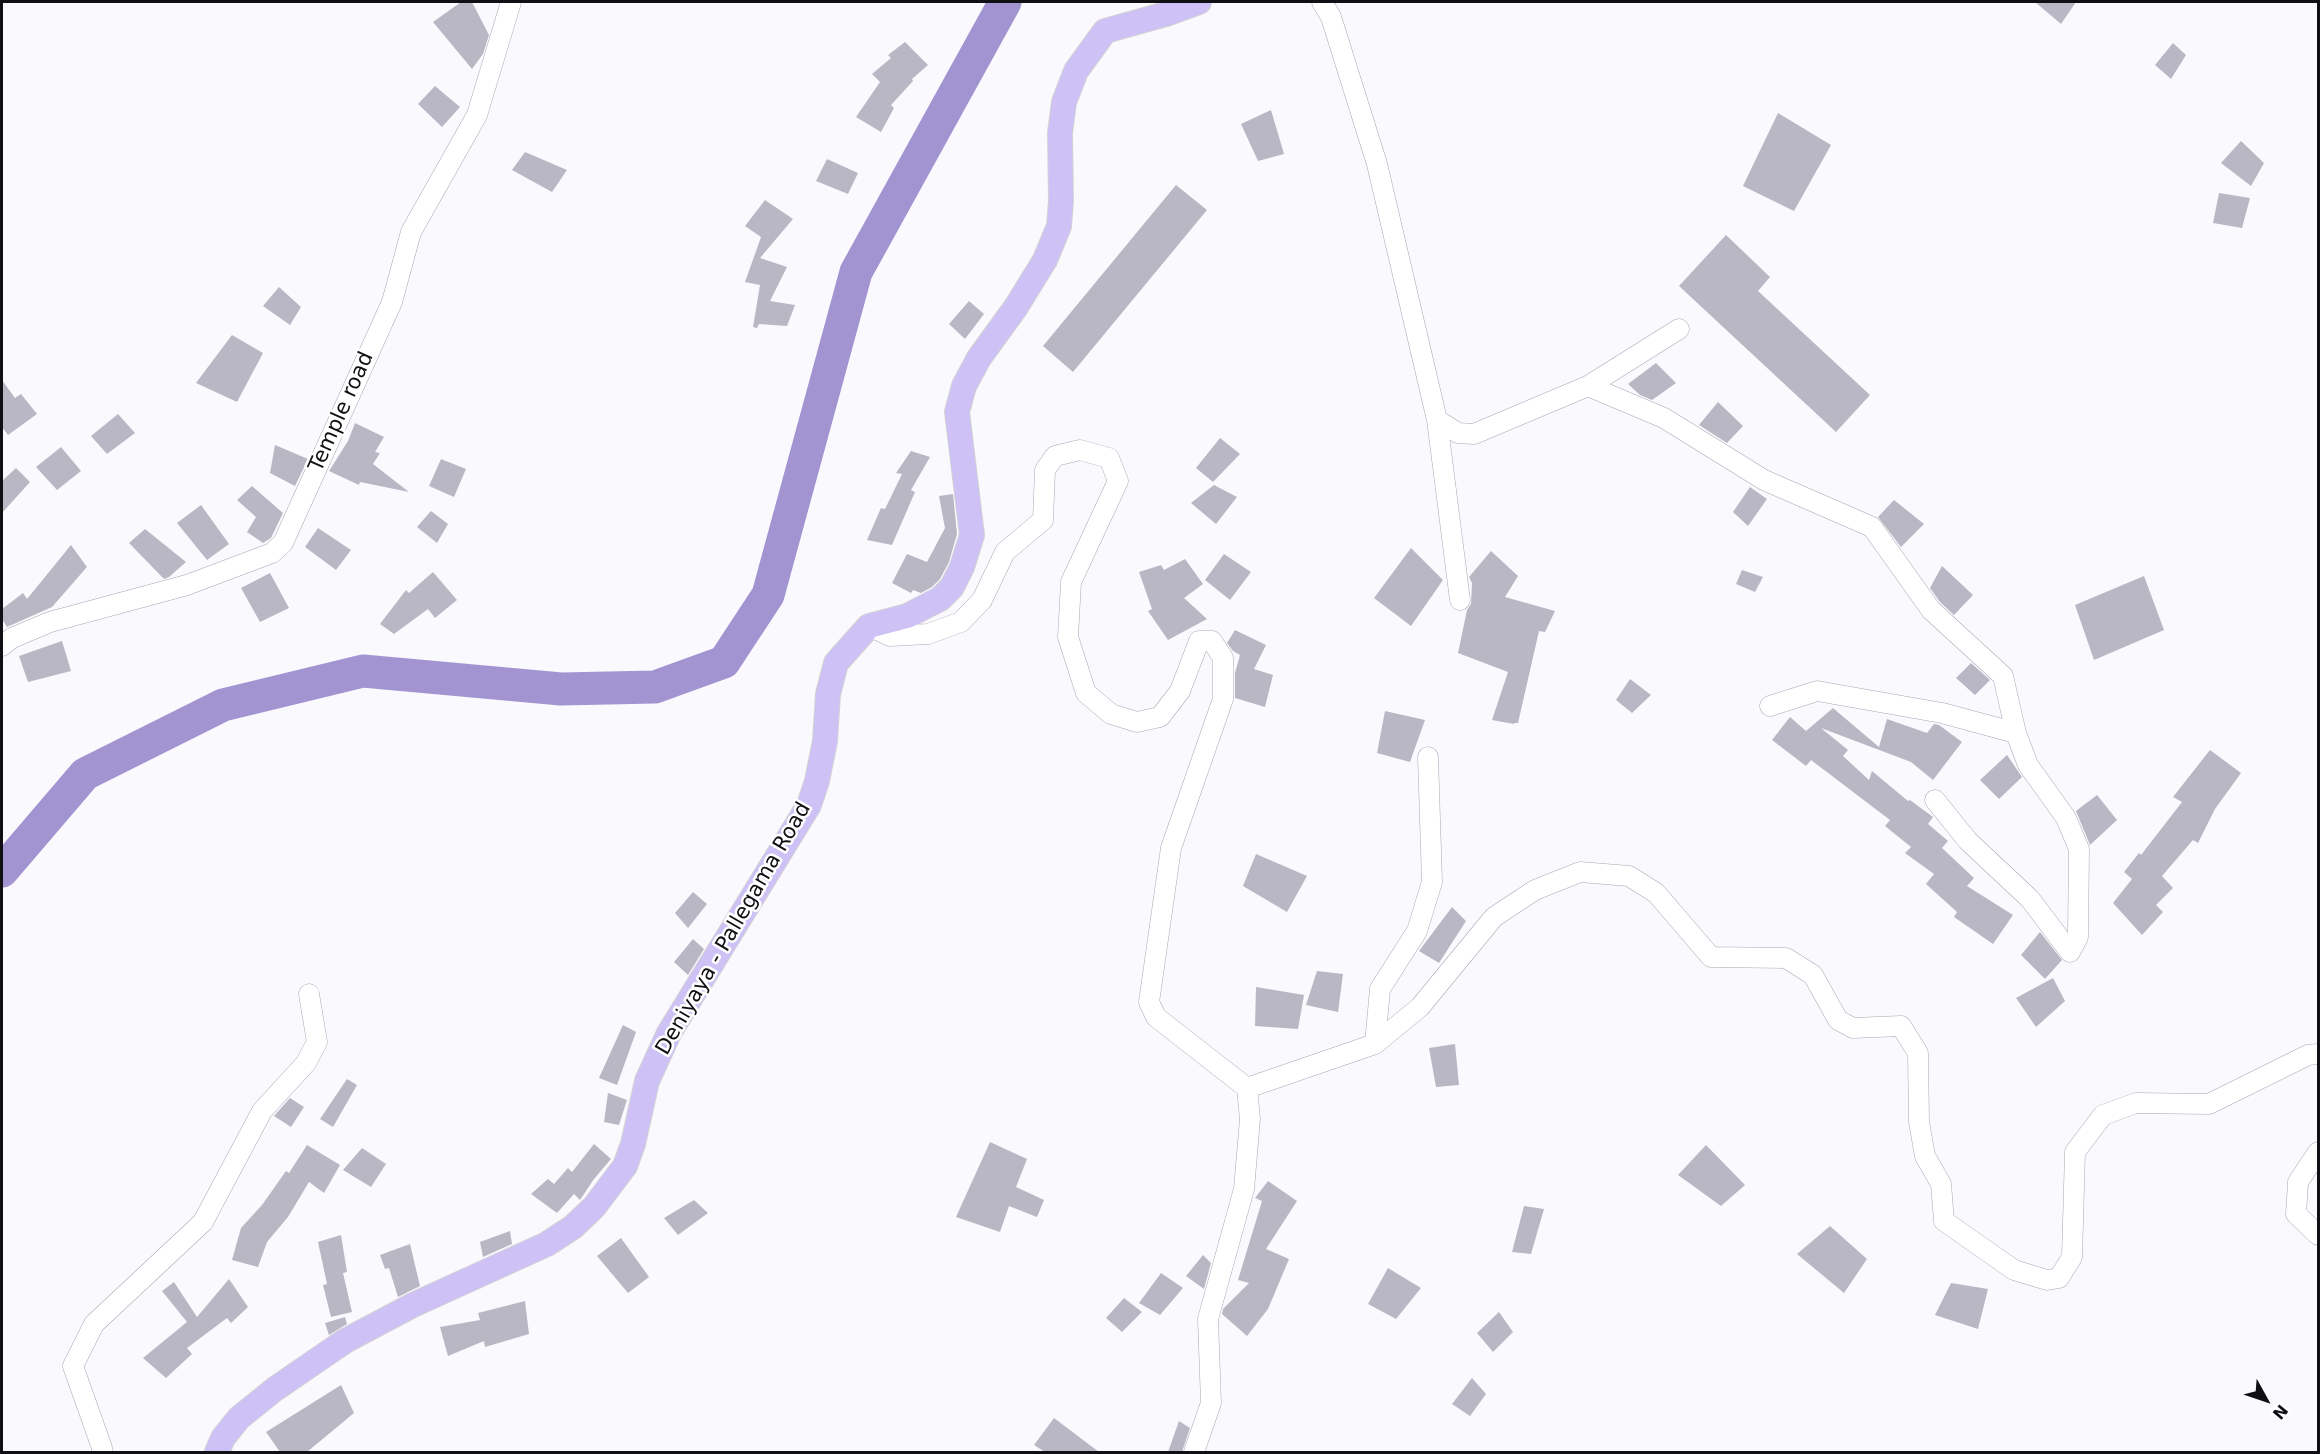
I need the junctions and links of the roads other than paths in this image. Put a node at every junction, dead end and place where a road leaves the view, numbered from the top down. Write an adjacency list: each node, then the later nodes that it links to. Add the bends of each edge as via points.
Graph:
1 (511, 2): 9 (street, Temple road, via 477,115 411,232 392,302 284,543 272,553 187,585 50,622)
2 (1198, 2): 8 (main road, via 1105,31 1076,70 1064,102 1060,133 1059,226 1045,260 979,358 964,386 957,412 972,535 962,567 952,587 940,599 908,616)
3 (1322, 2): 6 (street, via 1331,17 1377,164)
4 (1679, 329): 5 (street)
5 (1588, 386): 6 (street, via 1474,434 1458,433); 11 (street, via 1664,418 1764,480 1872,527 1931,610 2003,676)
6 (1437, 420): 7 (street)
7 (1460, 600)
8 (869, 626): 17 (street, via 890,636 928,634 961,622 982,600 1005,552 1043,520 1045,470 1055,456 1080,450 1109,458 1118,481 1071,582 1068,637 1086,693 1111,714 1137,722 1160,717 1180,691 1199,641 1212,641 1223,658 1222,699 1171,848 1149,1002 1156,1017); 21 (main road, Deniyaya - Pallegama Road, via 836,663 828,694 825,741 809,805 669,1033 647,1081 625,1166 594,1207 547,1244 413,1305 345,1341 239,1418)
9 (2, 646)
10 (1770, 706): 11 (street, via 1817,691 1942,713)
11 (2016, 733): 13 (street, via 2028,765 2067,818 2079,849 2078,937 2070,952 2031,899 1968,841)
12 (1428, 757): 15 (street, via 1432,882 1417,931 1380,988)
13 (1935, 800)
14 (309, 994): 20 (street, via 317,1042 306,1063 262,1111 203,1222 94,1324 73,1366)
15 (1375, 1044): 16 (street, via 1420,1007 1494,917 1535,890 1580,872 1629,876 1656,893 1711,957 1786,958 1813,975 1838,1020 1853,1028 1901,1026 1918,1053 1919,1122 1925,1156 1941,1184 1944,1221 2013,1270 2047,1280 2059,1278 2072,1257 2075,1152 2103,1115 2136,1103 2209,1104 2308,1054); 17 (street)
16 (2319, 1054)
17 (1247, 1088): 22 (street, via 1250,1119 1244,1189 1208,1319 1211,1403)
18 (2319, 1152): 19 (street, via 2298,1182 2296,1214)
19 (2319, 1235)
20 (102, 1452)
21 (217, 1452)
22 (1194, 1452)

